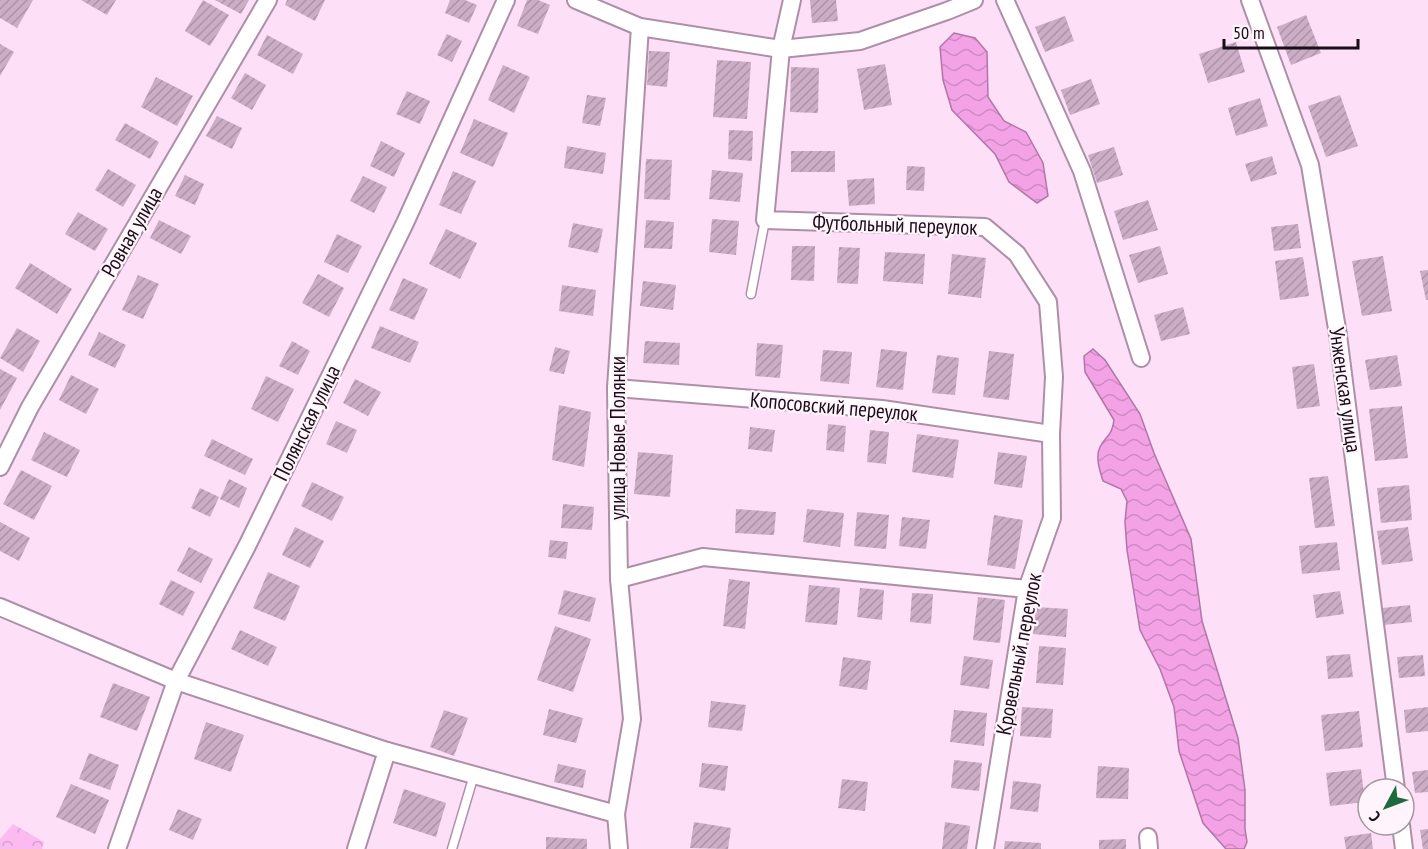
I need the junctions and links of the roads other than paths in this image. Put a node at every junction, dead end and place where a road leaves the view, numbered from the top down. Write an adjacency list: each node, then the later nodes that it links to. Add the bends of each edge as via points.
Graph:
1 (268, 0): 16 (street, Ровная улица, via 30,407)
2 (506, 0): 20 (street, Полянская улица, via 405,223 247,546)
3 (576, 0): 8 (street)
4 (792, 0): 9 (street)
5 (974, 0): 9 (street, via 860,41)
6 (1005, 0): 13 (street, via 1082,171)
7 (1250, 0): 23 (street, Унженская улица, via 1310,165 1338,335)
8 (640, 27): 9 (street); 14 (street, улица Новые Полянки)
9 (781, 49): 10 (street)
10 (765, 220): 11 (street, Футбольный переулок, via 985,227); 12 (lane)
11 (1017, 254): 15 (street, Кровельный переулок, via 1048,302 1054,377)
12 (751, 294)
13 (1141, 358)
14 (616, 388): 15 (street, Копосовский переулок, via 882,409); 17 (street, улица Новые Полянки)
15 (1051, 434): 18 (street, Кровельный переулок, via 1052,518)
16 (0, 467)
17 (619, 579): 18 (street, via 703,557); 24 (street, улица Новые Полянки, via 632,719)
18 (1027, 589): 29 (street, Кровельный переулок)
19 (0, 607): 20 (street)
20 (176, 681): 21 (street); 25 (street, Полянская улица)
21 (387, 751): 22 (street); 26 (street)
22 (474, 775): 24 (street); 27 (lane)
23 (1394, 777)
24 (616, 813): 28 (street, улица Новые Полянки)
25 (117, 849)
26 (356, 849)
27 (452, 849)
28 (619, 849)
29 (985, 849)

